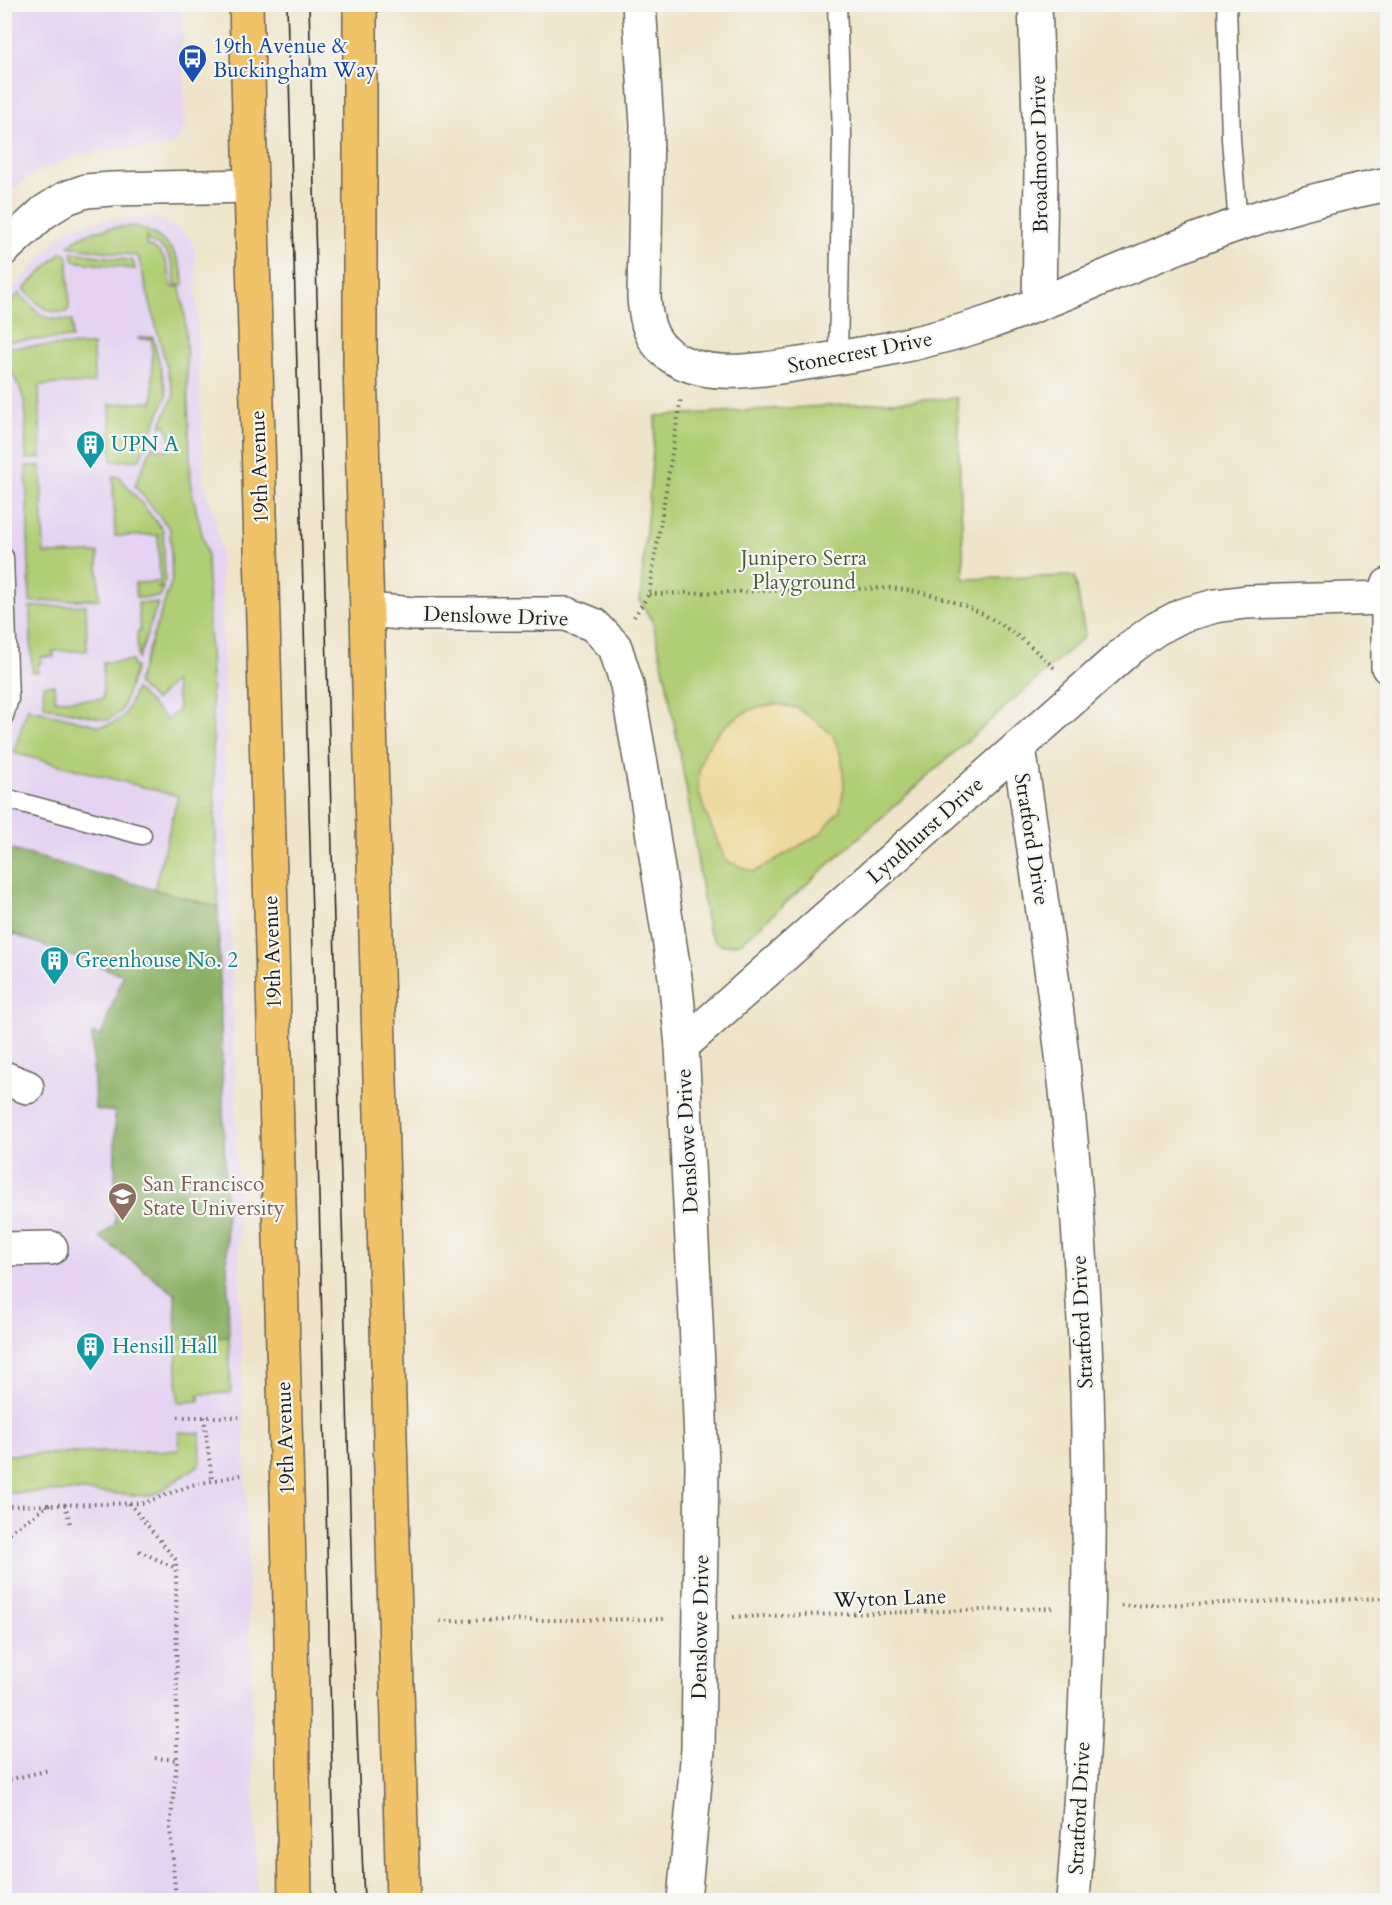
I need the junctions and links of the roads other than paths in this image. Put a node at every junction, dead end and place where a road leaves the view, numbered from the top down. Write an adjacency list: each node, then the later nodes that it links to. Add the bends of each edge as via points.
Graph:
1 (246, 4): 8 (highway, 19th Avenue)
2 (360, 4): 15 (highway, via 360,340)
3 (639, 4): 12 (street, Stonecrest Drive, via 647,125 644,298 646,321 654,339 668,354 687,364 732,371)
4 (837, 4): 12 (lane, via 842,134)
5 (1035, 4): 11 (street, Broadmoor Drive, via 1041,173)
6 (1227, 4): 9 (lane)
7 (1388, 184): 9 (street, Stonecrest Drive)
8 (251, 186): 10 (street, via 86,191 44,212); 24 (highway, 19th Avenue)
9 (1238, 224): 11 (street, Stonecrest Drive)
10 (4, 249)
11 (1039, 303): 12 (street, Stonecrest Drive, via 940,337)
12 (838, 358)
13 (4, 557): 17 (lane, via 9,699)
14 (1387, 592): 16 (street); 18 (street, Lyndhurst Drive, via 1246,602 1183,615 1131,647)
15 (367, 610): 21 (street, Denslowe Drive, via 414,614 567,614 594,625 615,647 627,685 647,798 674,967); 25 (highway)
16 (1388, 667)
17 (4, 716)
18 (1019, 747): 21 (street, Lyndhurst Drive); 27 (street, Stratford Drive, via 1059,1029 1083,1314 1089,1607)
19 (4, 798): 20 (lane)
20 (142, 835)
21 (682, 1047): 26 (street, Denslowe Drive, via 702,1466 698,1750)
22 (51, 1248): 23 (street)
23 (4, 1249)
24 (295, 1900)
25 (403, 1900)
26 (684, 1900)
27 (1073, 1900)

